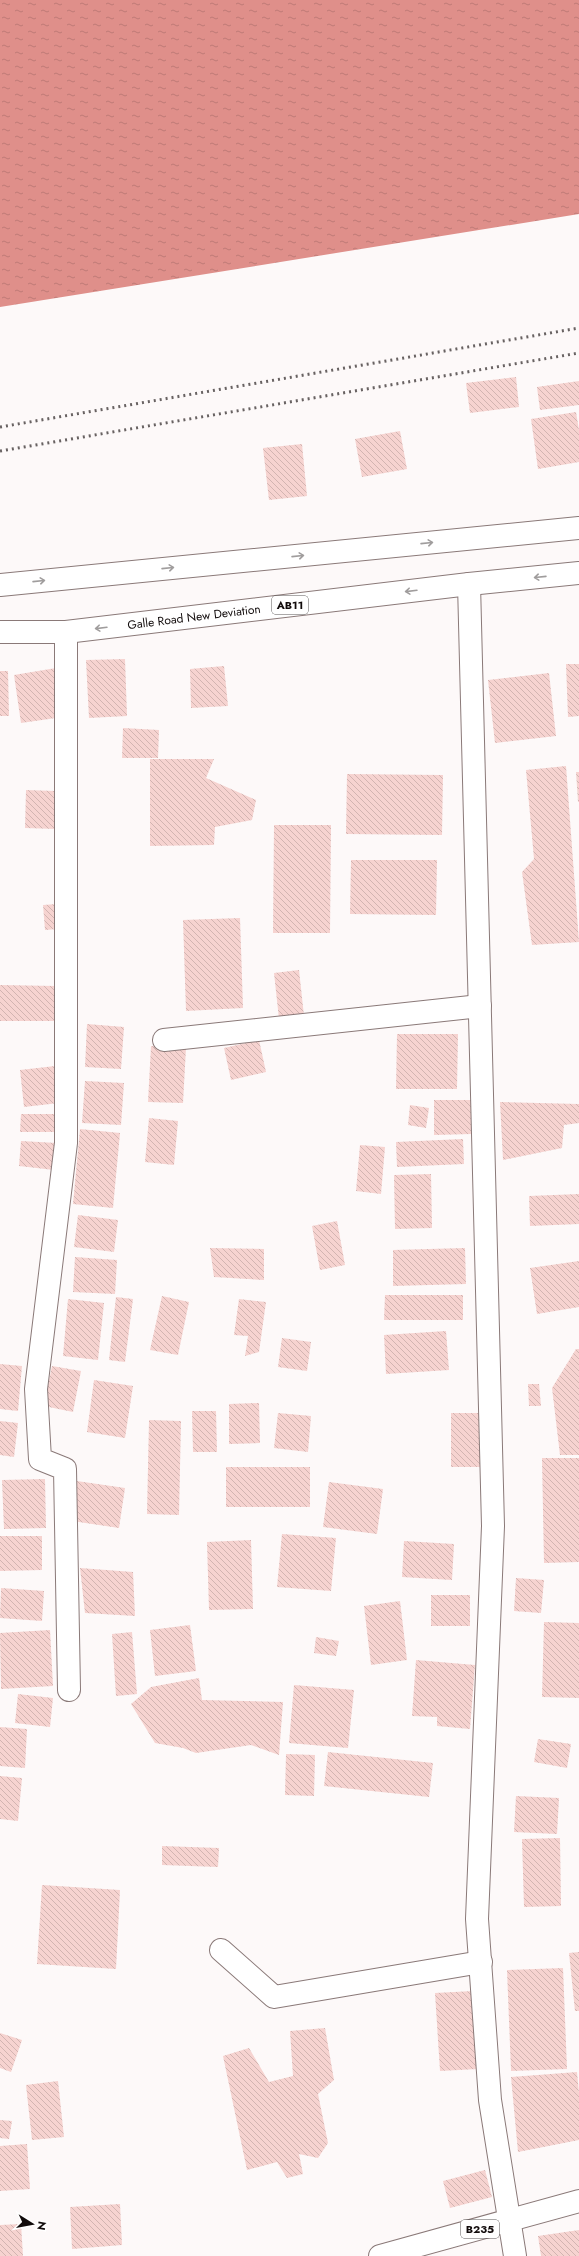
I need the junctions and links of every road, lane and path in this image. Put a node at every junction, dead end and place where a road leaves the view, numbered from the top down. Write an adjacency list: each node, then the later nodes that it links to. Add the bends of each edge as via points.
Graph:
1 (579, 528): 4 (street, one-way to 1)
2 (579, 573): 3 (street, Galle Road New Deviation / AB11, one-way to 3)
3 (469, 584): 6 (street, Galle Road New Deviation / AB11, one-way to 6); 7 (street)
4 (0, 585)
5 (0, 632): 6 (street, Galle Road New Deviation / AB11)
6 (66, 632): 9 (street, via 66,1143 36,1389 40,1460 65,1470)
7 (480, 1006): 8 (street); 11 (street, via 493,1526 477,1919)
8 (164, 1040)
9 (69, 1690)
10 (221, 1950): 11 (street, via 274,1997)
11 (481, 1962): 13 (street, via 490,2100)
12 (579, 2201): 13 (street, B235)
13 (511, 2221): 14 (street, B235); 15 (street)
14 (380, 2256)
15 (515, 2256)

